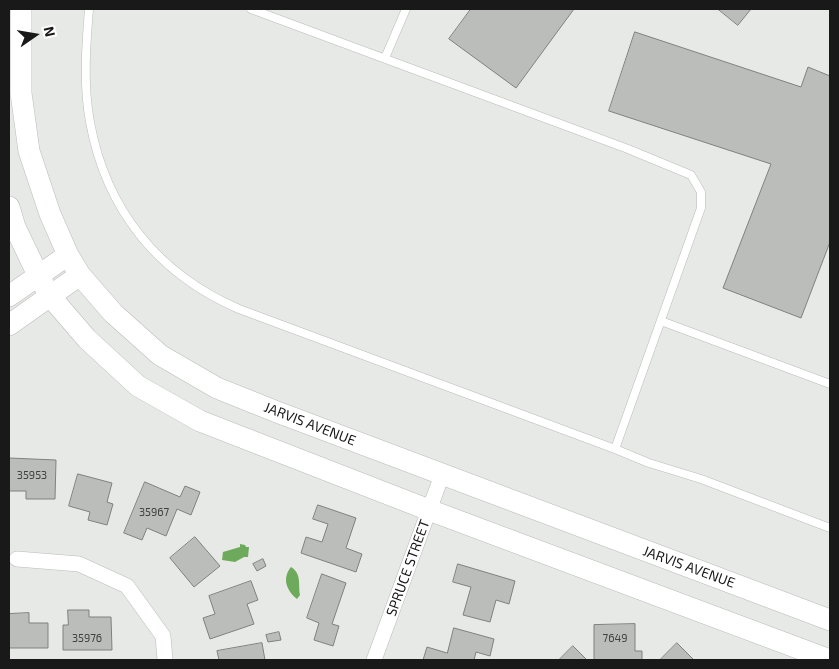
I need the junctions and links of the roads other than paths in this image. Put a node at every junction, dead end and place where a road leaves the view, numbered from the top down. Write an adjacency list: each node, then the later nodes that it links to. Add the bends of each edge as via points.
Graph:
1 (21, 9): 7 (main road, JARVIS AVENUE, via 21,93 30,151 50,214)
2 (89, 9): 15 (lane, via 86,83 90,122 101,163 116,198 134,227 168,265 189,282 239,309)
3 (251, 9): 5 (lane)
4 (406, 9): 5 (lane)
5 (385, 58): 12 (lane, via 628,148 691,175 701,192 701,208)
6 (9, 207): 8 (main road)
7 (68, 255): 8 (main road); 9 (main road, JARVIS AVENUE)
8 (38, 275): 10 (main road); 11 (main road)
9 (80, 276): 11 (main road); 16 (main road, JARVIS AVENUE, via 113,313 160,355 216,388)
10 (9, 296)
11 (50, 296): 13 (main road); 17 (main road, via 86,339 138,386 192,417)
12 (661, 321): 14 (lane); 15 (lane)
13 (9, 325)
14 (830, 384)
15 (614, 449): 18 (lane)
16 (442, 475): 17 (street, SPRUCE STREET); 20 (main road, JARVIS AVENUE)
17 (429, 510): 22 (street, SPRUCE STREET); 23 (main road)
18 (830, 528)
19 (17, 559): 21 (street, via 79,564 127,586 163,636)
20 (830, 620)
21 (165, 660)
22 (374, 660)
23 (830, 660)

